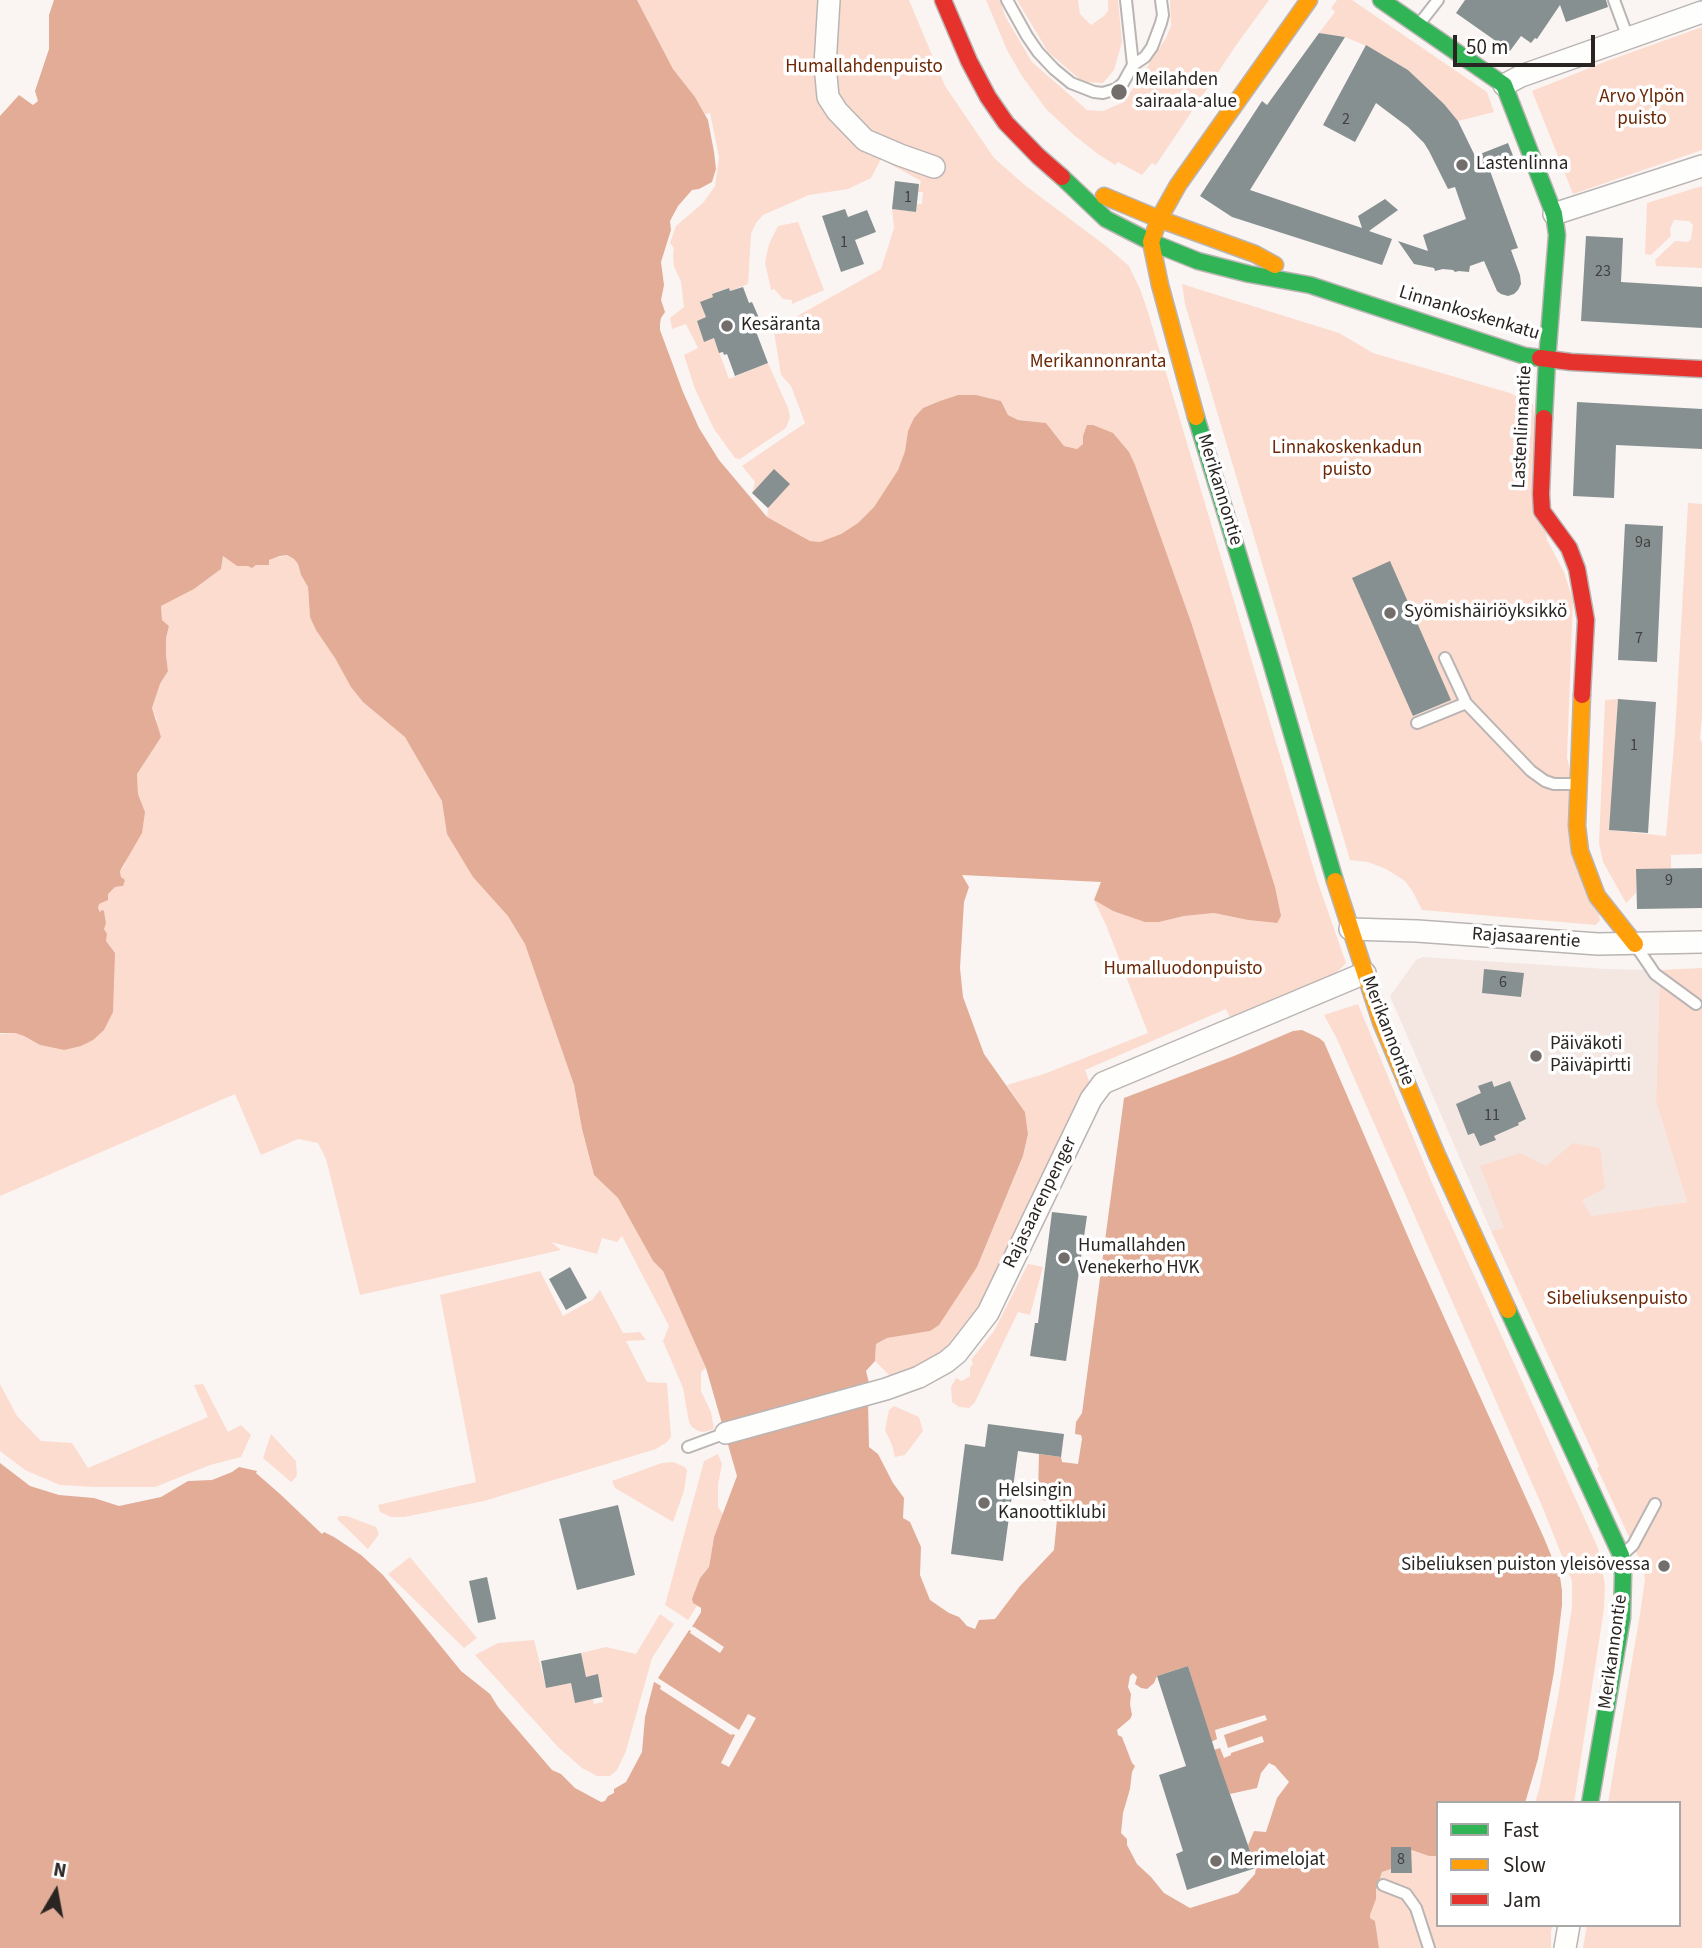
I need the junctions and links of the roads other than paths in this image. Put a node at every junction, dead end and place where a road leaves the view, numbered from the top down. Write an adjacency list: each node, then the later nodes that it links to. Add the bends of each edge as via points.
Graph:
1 (829, 0): 16 (street, via 828,97 865,140)
2 (943, 0): 17 (street, Linnankoskenkatu, via 988,97 1006,123)
3 (1007, 0): 13 (lane, via 1038,51 1072,83 1103,93 1123,83)
4 (1126, 0): 13 (lane)
5 (1161, 0): 13 (lane, via 1160,30 1152,47)
6 (1309, 0): 19 (street, via 1178,184)
7 (1381, 0): 11 (street)
8 (1438, 0): 11 (lane)
9 (1614, 0): 12 (lane)
10 (1702, 12): 12 (street)
11 (1418, 25): 14 (street)
12 (1628, 37): 14 (street)
13 (1133, 65)
14 (1504, 85): 18 (street, Lastenlinnantie)
15 (1702, 166): 18 (street)
16 (934, 167)
17 (1068, 182): 19 (street, Linnankoskenkatu); 20 (street, Linnankoskenkatu, via 1106,219)
18 (1554, 214): 22 (street, Lastenlinnantie, via 1557,235)
19 (1159, 219): 20 (street); 21 (street, Linnankoskenkatu, via 1255,254)
20 (1151, 242): 21 (street, Linnankoskenkatu, via 1236,271); 28 (street, Merikannontie, via 1192,404)
21 (1310, 285): 22 (street, Linnankoskenkatu)
22 (1547, 360): 23 (street, Linnankoskenkatu); 27 (street, Lastenlinnantie, via 1542,511 1569,548 1586,620)
23 (1702, 369)
24 (1445, 658): 25 (lane)
25 (1466, 703): 26 (lane); 27 (lane, via 1531,771 1554,784)
26 (1417, 723)
27 (1578, 784): 30 (street, Lastenlinnantie, via 1577,826 1587,874 1597,896)
28 (1350, 929): 30 (street, Rajasaarentie); 31 (street, Merikannontie)
29 (1702, 942): 30 (street, Rajasaarentie)
30 (1635, 944): 32 (lane, via 1655,974)
31 (1365, 973): 33 (street, Rajasaarenpenger, via 1103,1083 1091,1099 988,1314 946,1362 886,1389); 36 (street, Merikannontie, via 1437,1156)
32 (1696, 1003)
33 (726, 1433): 34 (lane)
34 (688, 1447)
35 (1655, 1504): 36 (lane, via 1633,1545)
36 (1621, 1555): 37 (street, Merikannontie, via 1622,1618)
37 (1590, 1801)
38 (1383, 1885): 40 (lane, via 1406,1894 1416,1908)
39 (1569, 1927): 41 (street)
40 (1429, 1948)
41 (1565, 1948)

